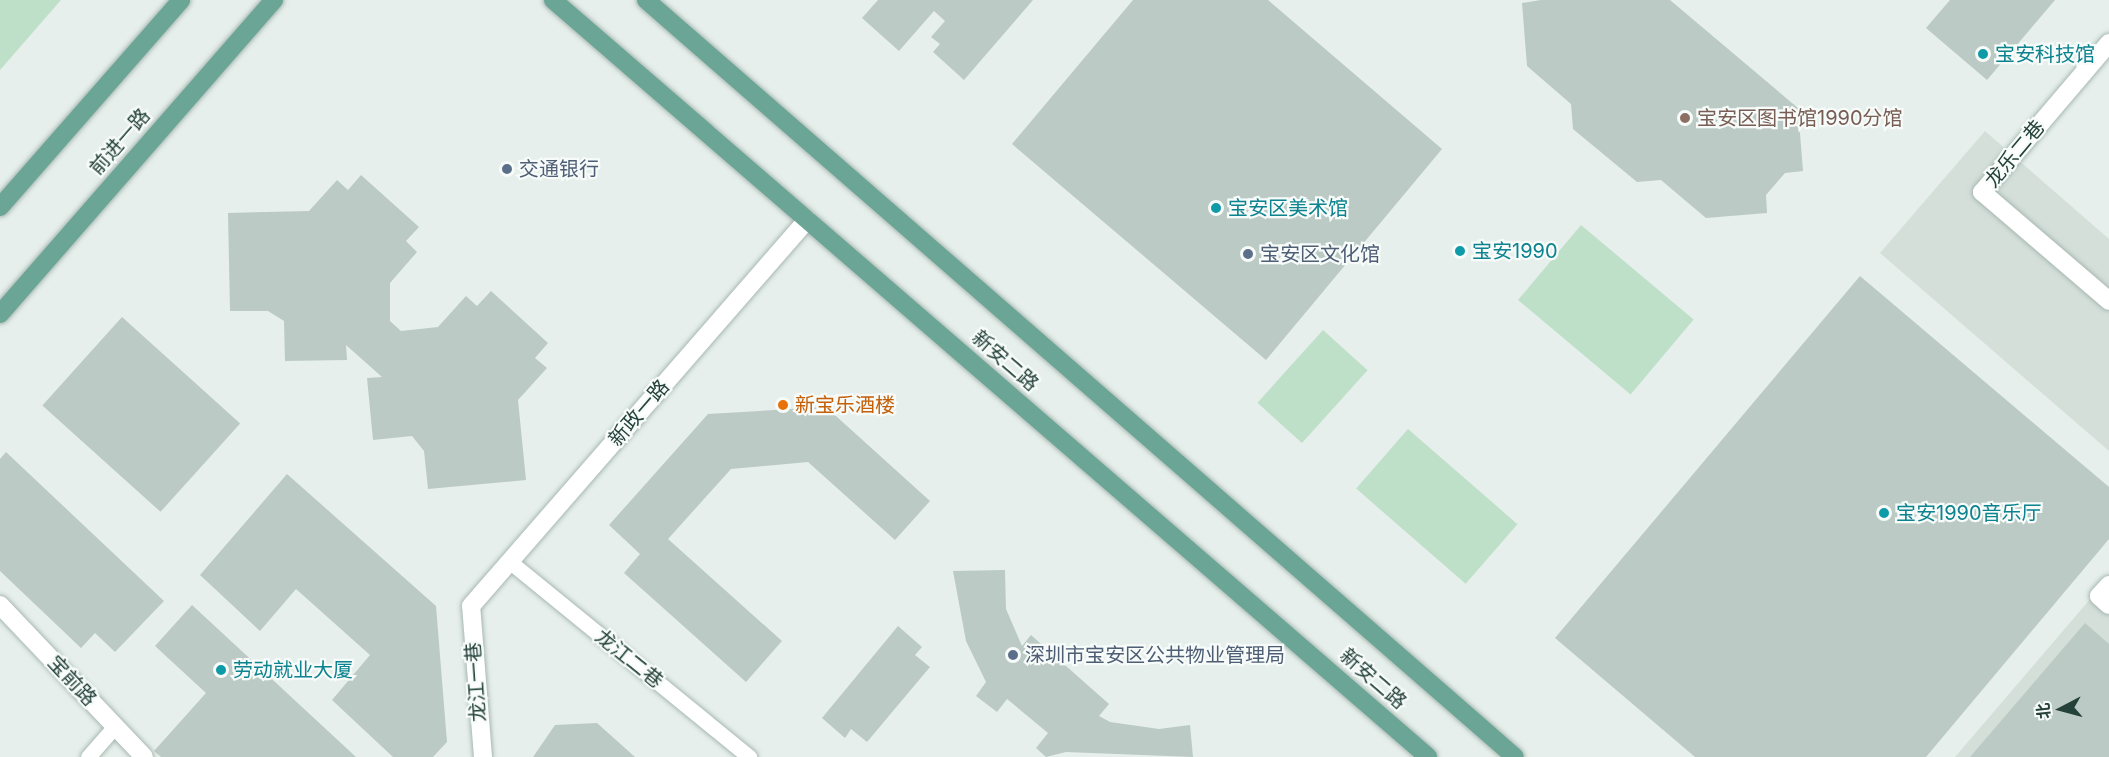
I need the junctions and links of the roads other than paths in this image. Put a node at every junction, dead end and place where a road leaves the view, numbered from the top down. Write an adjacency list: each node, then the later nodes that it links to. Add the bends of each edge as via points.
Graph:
1 (181, 0): 6 (main road)
2 (274, 0): 9 (main road, 前进一路)
3 (553, 0): 7 (main road, 新安二路)
4 (646, 0): 21 (main road, 新安二路)
5 (2109, 43): 8 (street, 龙乐二巷, via 1982,192)
6 (0, 207)
7 (807, 220): 10 (street, 新政一路); 20 (main road, 新安二路)
8 (2109, 301)
9 (0, 314)
10 (509, 561): 14 (street, 新政一路); 19 (lane, 龙江二巷)
11 (2109, 585): 13 (street, via 2099,596)
12 (0, 605): 15 (street, 宝前路)
13 (2109, 605)
14 (471, 606): 18 (street, 龙江一巷)
15 (115, 726): 16 (lane); 17 (street, 宝前路)
16 (88, 757)
17 (144, 757)
18 (483, 757)
19 (748, 757)
20 (1428, 757)
21 (1515, 757)

